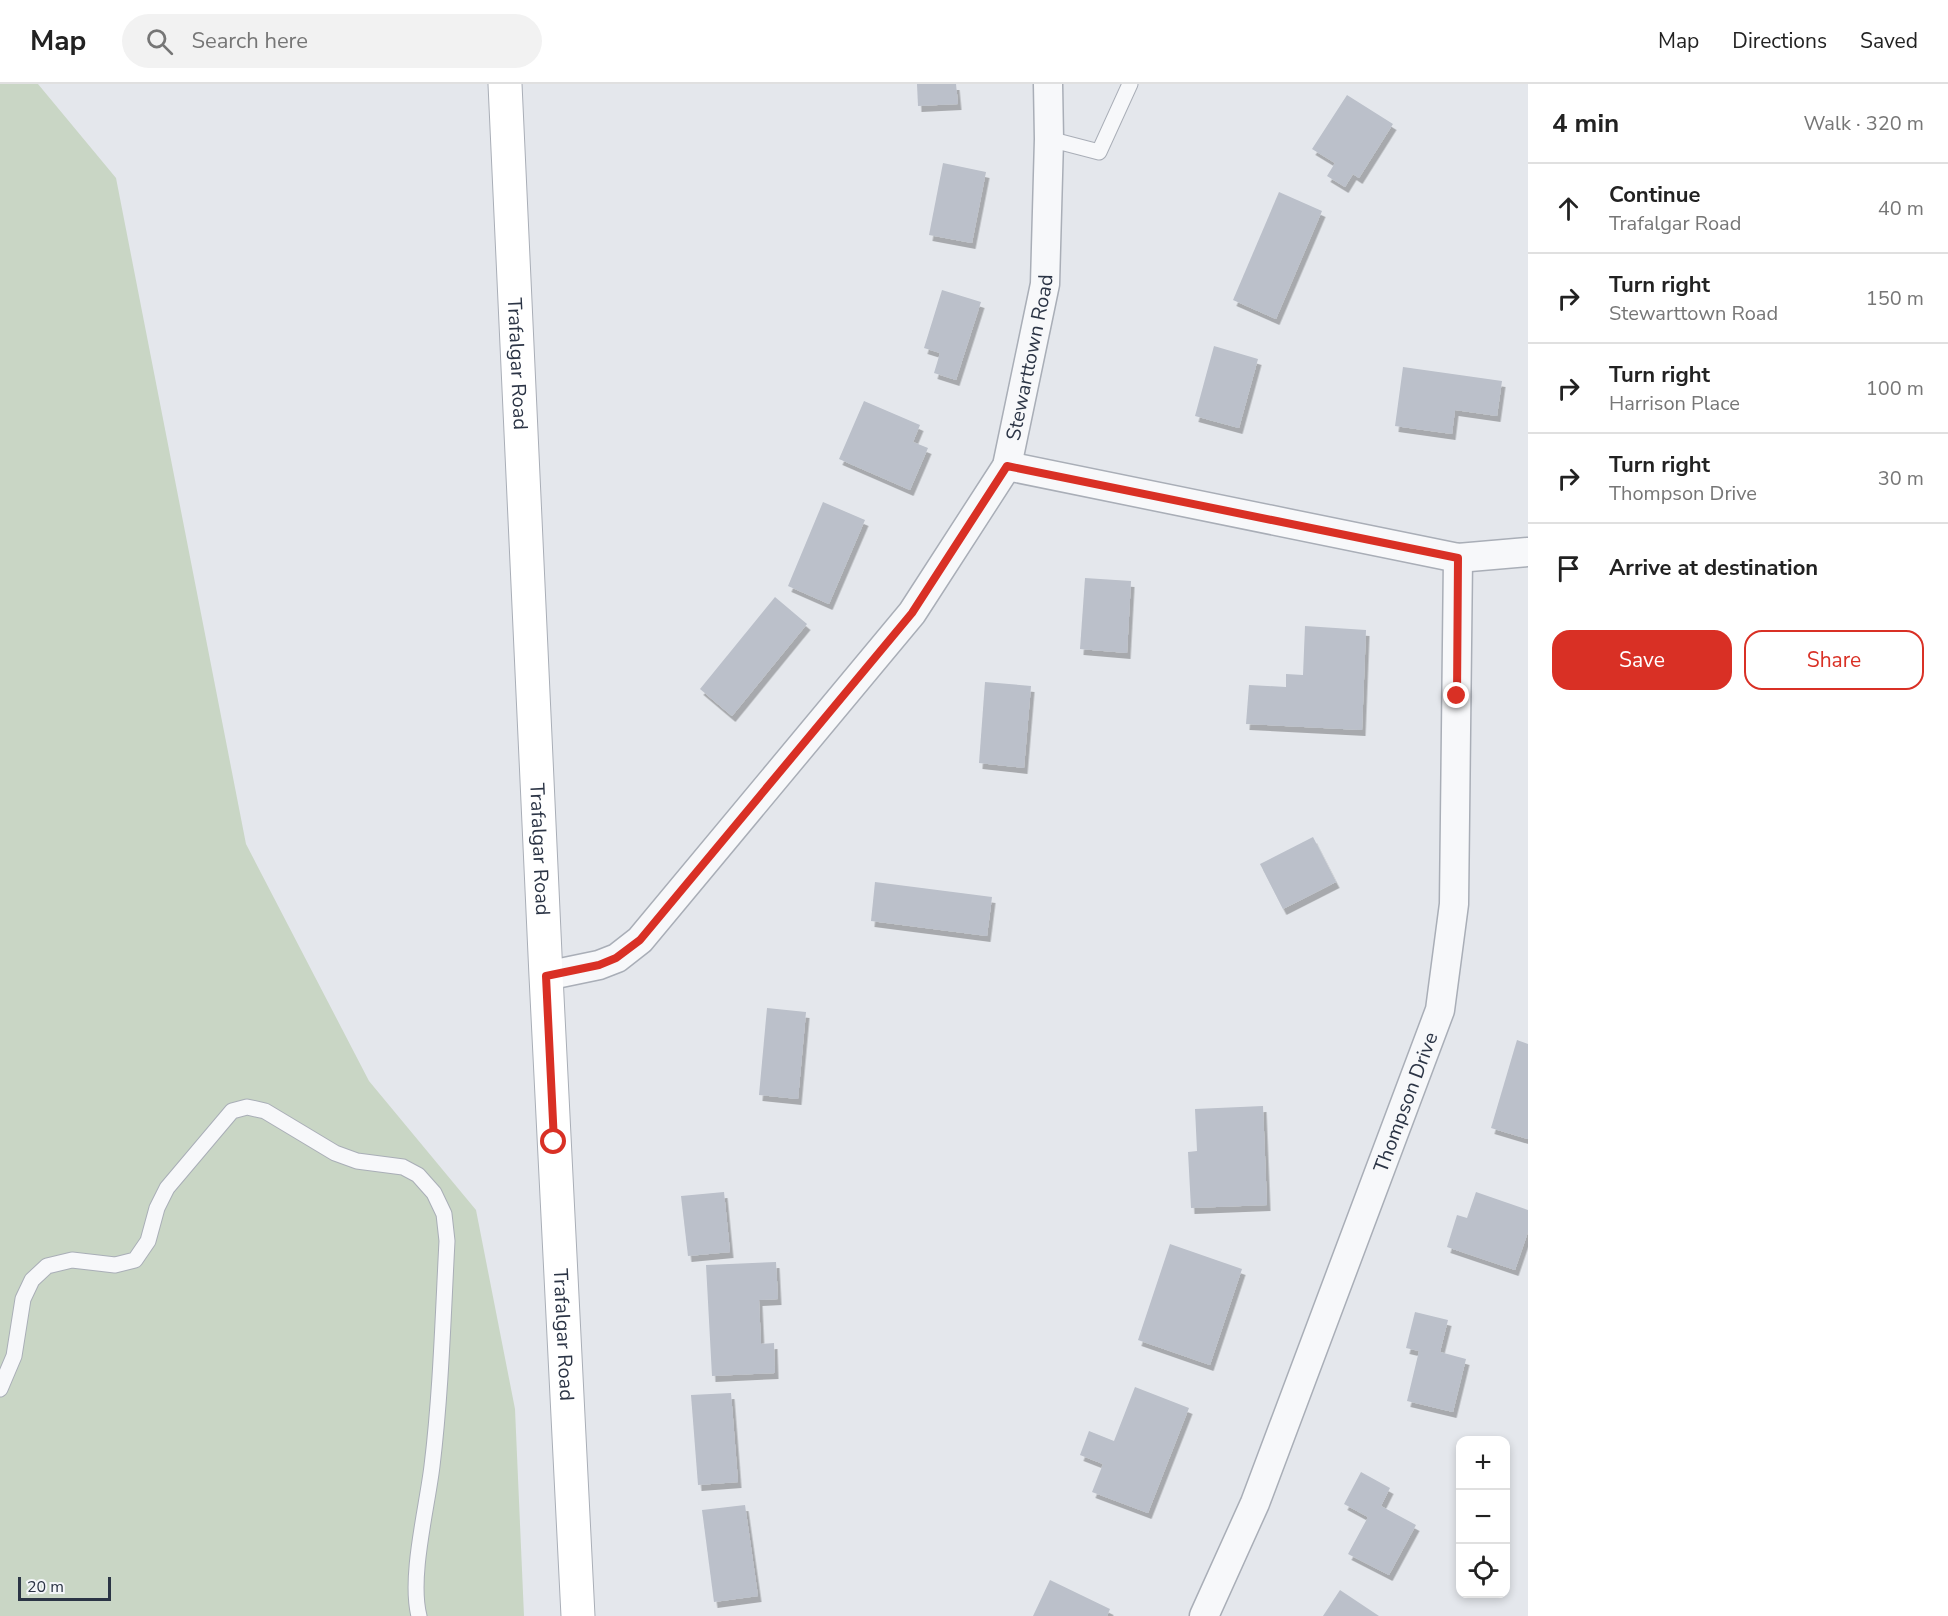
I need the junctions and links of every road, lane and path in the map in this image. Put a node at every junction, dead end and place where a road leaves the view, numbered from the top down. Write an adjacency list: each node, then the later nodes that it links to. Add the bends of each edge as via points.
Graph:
1 (506, 84): 8 (main road, Trafalgar Road)
2 (1048, 84): 4 (street, Stewarttown Road)
3 (1130, 84): 4 (lane, via 1099,152)
4 (1049, 139): 5 (street, Stewarttown Road, via 1045,284)
5 (1007, 466): 7 (street); 8 (street, Stewarttown Road, via 912,613 640,940 599,965)
6 (1528, 552): 7 (street)
7 (1458, 558): 12 (street, Thompson Drive, via 1454,904 1440,1010 1255,1503)
8 (546, 976): 11 (main road, Trafalgar Road)
9 (0, 1389): 10 (lane, via 14,1356 23,1299 32,1280 47,1266 72,1260 115,1265 135,1260 148,1240 167,1188 232,1111 247,1107 265,1111 335,1153 357,1161 402,1167 418,1175 434,1193 444,1214 447,1241 432,1465 415,1602)
10 (419, 1616)
11 (578, 1616)
12 (1204, 1616)

